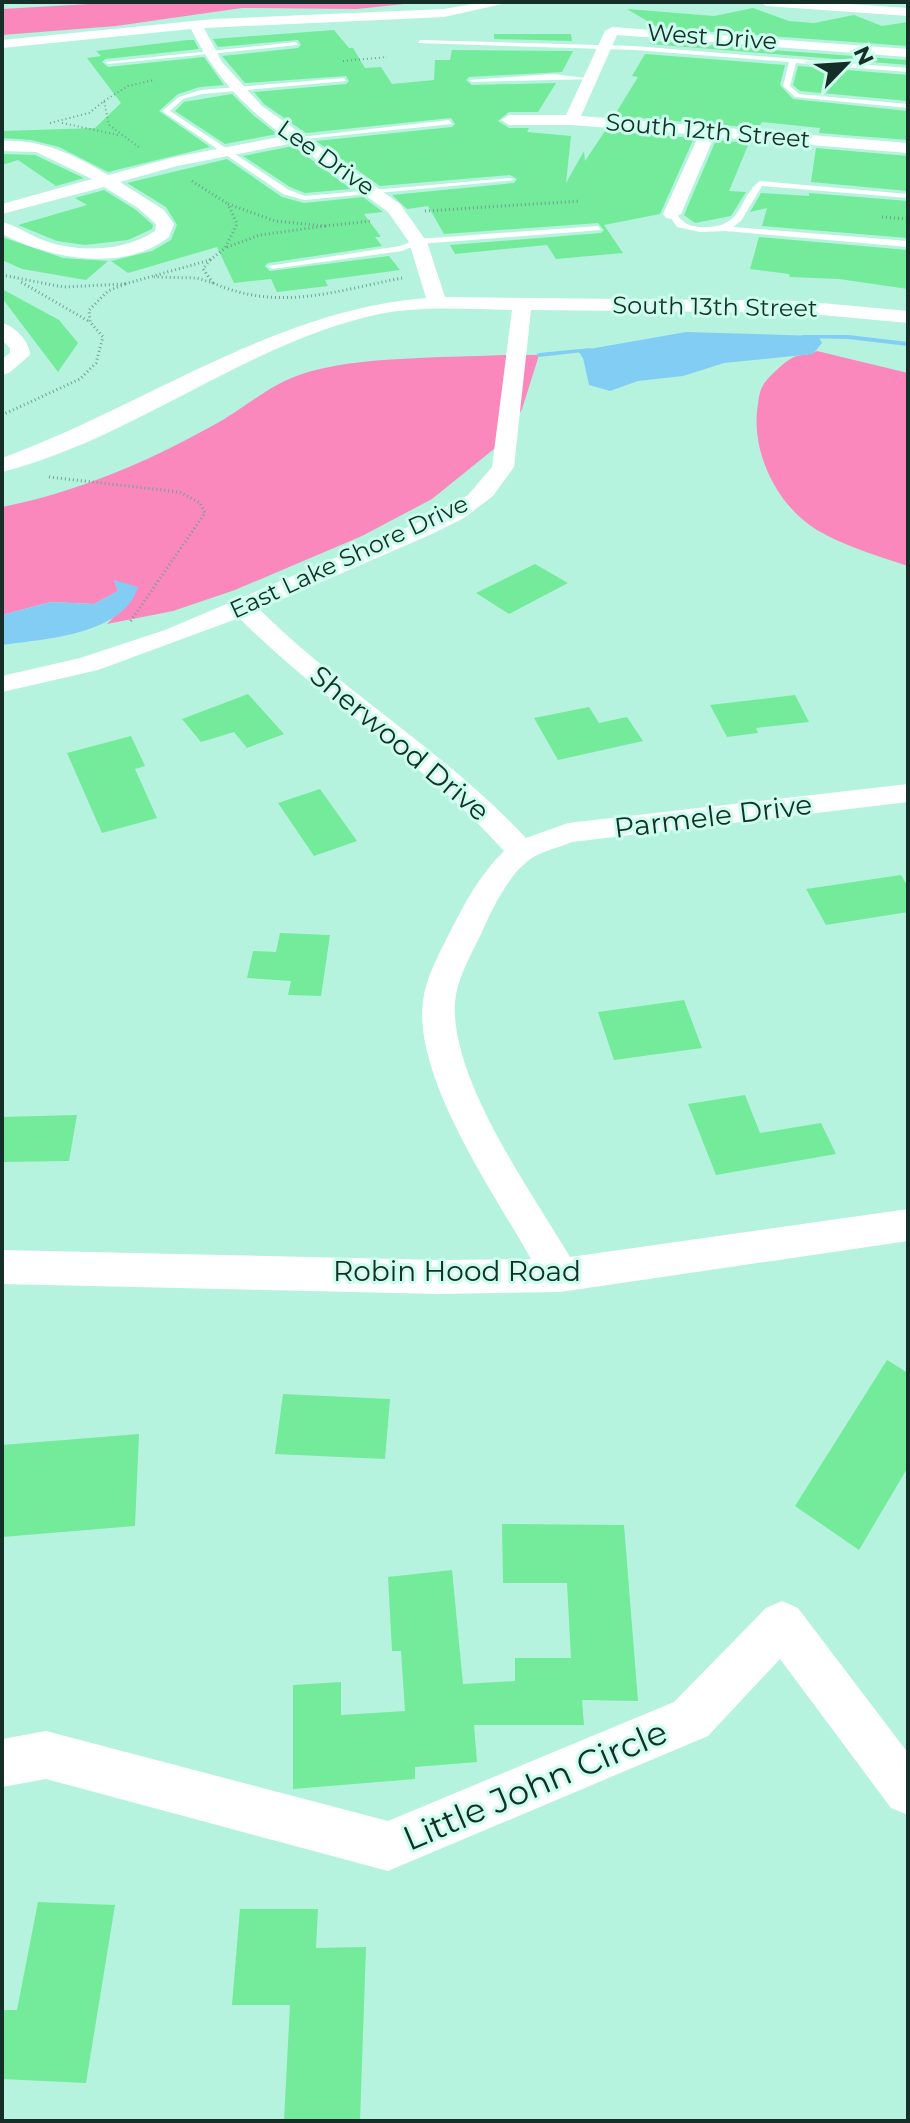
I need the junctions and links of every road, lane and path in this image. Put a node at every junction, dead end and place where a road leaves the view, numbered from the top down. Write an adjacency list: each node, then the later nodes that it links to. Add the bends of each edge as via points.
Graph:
1 (504, 2): 4 (street, via 444,13)
2 (766, 2): 3 (street)
3 (908, 12)
4 (196, 25): 6 (street); 9 (street, Lee Drive)
5 (420, 42): 8 (lane)
6 (2, 44)
7 (296, 44): 9 (lane)
8 (606, 48): 10 (street, West Drive, via 612,31); 11 (lane); 14 (street)
9 (209, 51): 12 (lane); 17 (street, Lee Drive)
10 (908, 53)
11 (793, 61): 13 (lane); 18 (lane, via 786,86 797,96)
12 (108, 62)
13 (908, 70)
14 (591, 79): 16 (lane); 20 (street)
15 (344, 80): 17 (lane)
16 (472, 80)
17 (236, 88): 24 (street, Lee Drive); 27 (lane, via 192,94 166,111)
18 (908, 106)
19 (509, 120): 20 (street, South 12th Street)
20 (572, 120): 23 (street, South 12th Street)
21 (449, 122): 24 (lane)
22 (50, 123): 22 (path, via 81,125 123,137 103,118 104,101 89,113)
23 (709, 130): 26 (street, South 12th Street); 34 (street)
24 (296, 138): 27 (street); 30 (street, Lee Drive)
25 (2, 146): 28 (street, via 38,146)
26 (908, 148)
27 (222, 151): 28 (street); 30 (lane, via 295,196 318,199)
28 (102, 180): 33 (street); 37 (street, via 158,214 165,224 163,233 121,250 72,254 45,248)
29 (510, 180): 30 (lane)
30 (375, 192): 35 (street, Lee Drive)
31 (908, 196): 39 (lane, via 760,183 738,219)
32 (580, 201): 35 (path)
33 (2, 209)
34 (672, 214): 39 (lane, via 680,225)
35 (400, 215): 36 (path); 40 (street, Lee Drive)
36 (325, 226): 42 (path, via 260,235); 42 (path, via 261,219 228,204 237,224)
37 (2, 227)
38 (598, 228): 40 (lane)
39 (725, 229): 41 (lane)
40 (418, 242): 44 (lane); 46 (street, Lee Drive)
41 (908, 244)
42 (225, 248): 43 (path)
43 (210, 260): 47 (path); 49 (path, via 203,269)
44 (272, 266)
45 (2, 275): 48 (path)
46 (429, 276): 49 (path, via 289,300 258,299); 51 (street, Lee Drive)
47 (154, 277): 49 (path); 50 (path)
48 (21, 282): 50 (path, via 78,288); 54 (path)
49 (213, 283)
50 (125, 284): 54 (path, via 96,301 89,310)
51 (437, 303): 52 (street); 58 (street, via 367,311 293,336 53,448)
52 (522, 305): 53 (street, South 13th Street, via 800,307); 60 (street, East Lake Shore Drive, via 508,448 503,467 488,488 421,529)
53 (908, 317)
54 (90, 322): 57 (path, via 103,337 96,363 80,379)
55 (2, 329): 56 (street, via 20,347 20,355)
56 (2, 369)
57 (2, 415)
58 (2, 465)
59 (37, 476): 61 (path, via 180,492 200,503 205,513)
60 (243, 607): 62 (street, East Lake Shore Drive, via 119,655); 64 (street, Sherwood Drive, via 371,721 468,795)
61 (127, 627)
62 (2, 684)
63 (908, 793): 64 (street, Parmele Drive, via 568,833)
64 (521, 851): 67 (street, via 475,912 446,974 439,1002 441,1036 467,1112)
65 (908, 1225): 67 (street, Robin Hood Road)
66 (2, 1267): 67 (street, Robin Hood Road)
67 (560, 1275)
68 (2, 1763): 69 (street, Little John Circle, via 46,1755 388,1846 691,1719 782,1624)
69 (908, 1791)

